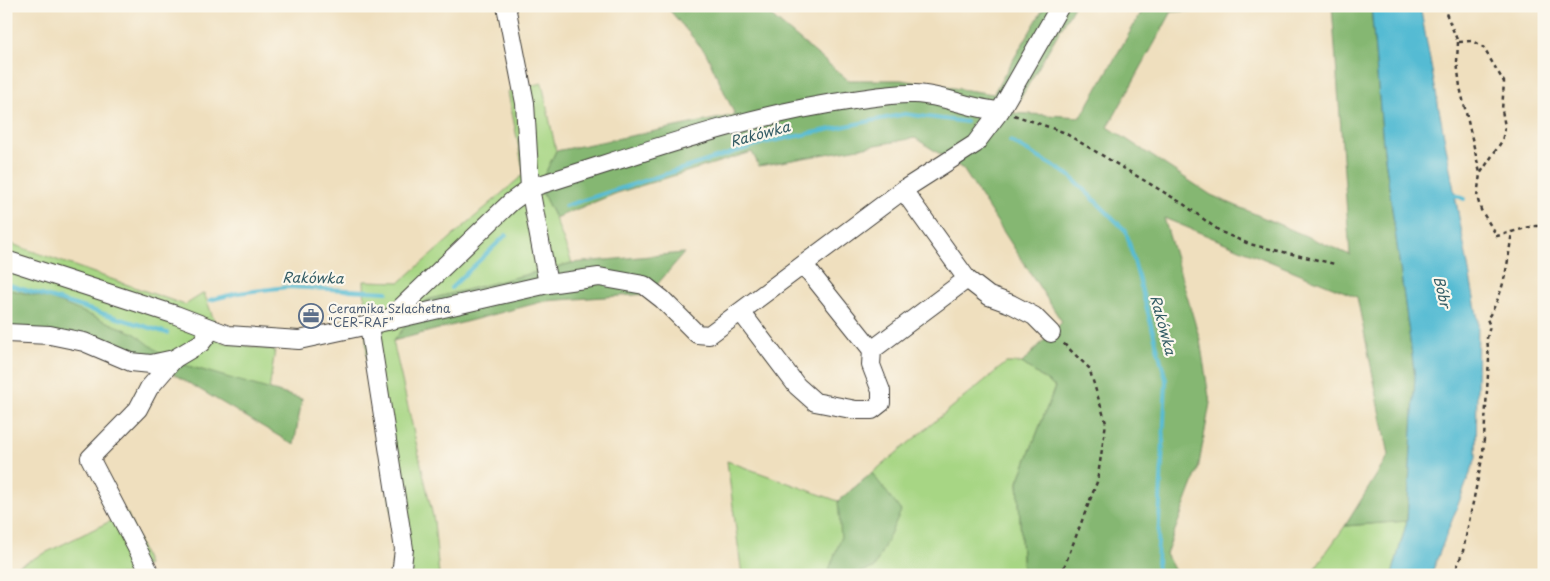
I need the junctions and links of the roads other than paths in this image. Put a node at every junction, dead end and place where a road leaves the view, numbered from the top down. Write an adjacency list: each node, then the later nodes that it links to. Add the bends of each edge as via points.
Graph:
1 (506, 6): 4 (street, via 525,103)
2 (1060, 6): 3 (street)
3 (1000, 112): 4 (street, via 947,98 916,94 810,106); 5 (street, via 975,144)
4 (530, 188): 9 (street); 11 (street, via 511,202)
5 (903, 190): 7 (street); 8 (street)
6 (6, 260): 13 (street)
7 (804, 264): 10 (street); 16 (street)
8 (968, 279): 15 (street, via 989,296 1034,316); 16 (street)
9 (548, 284): 10 (street, via 599,278 644,285 697,334 709,335); 11 (street)
10 (741, 312): 16 (street, via 797,386 815,402 856,410 872,410 881,403 881,391 871,365)
11 (386, 321): 12 (street)
12 (369, 326): 13 (street, via 299,340 228,335); 21 (street, via 404,549)
13 (212, 329): 17 (street, via 201,343)
14 (6, 333): 18 (street, via 50,335 84,342)
15 (1051, 333)
16 (872, 350)
17 (174, 359): 18 (street, via 151,364); 19 (street)
18 (131, 362): 19 (street, via 146,374)
19 (149, 388): 20 (street, via 138,409 90,458)
20 (151, 575)
21 (401, 575)

